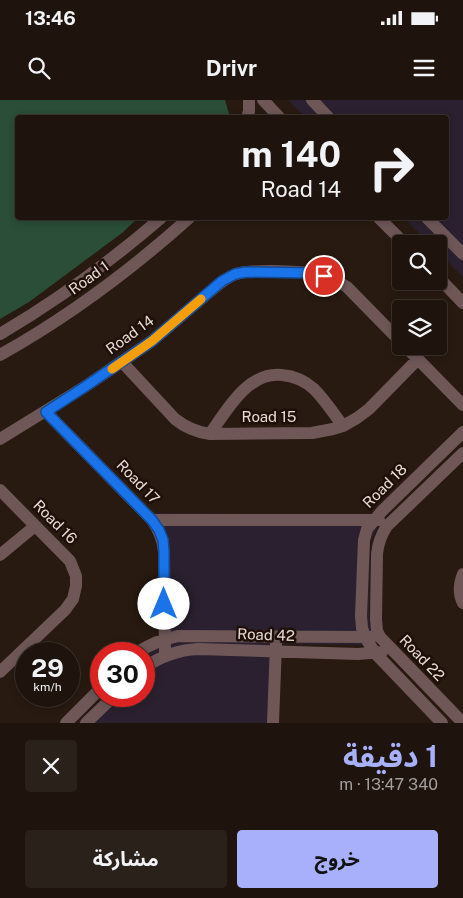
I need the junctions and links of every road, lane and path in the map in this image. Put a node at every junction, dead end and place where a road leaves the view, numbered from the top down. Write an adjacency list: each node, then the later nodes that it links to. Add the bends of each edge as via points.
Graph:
1 (249, 100): 4 (street)
2 (263, 100): 5 (street)
3 (312, 100): 6 (street)
4 (247, 115)
5 (277, 115)
6 (326, 115)
7 (159, 220): 16 (street, Road 1, via 81,282)
8 (187, 220): 17 (street, Road 1, via 96,294)
9 (381, 220): 11 (street)
10 (429, 220): 12 (street)
11 (396, 235)
12 (463, 254)
13 (447, 286): 14 (street)
14 (463, 303)
15 (392, 333): 20 (street, Road 14, via 347,288 324,276 246,272 222,281 152,341)
16 (0, 334)
17 (0, 355)
18 (414, 355): 19 (street)
19 (418, 359): 21 (street); 23 (street, Road 15, via 369,409)
20 (122, 362): 22 (street, Road 14); 25 (street, Road 15, via 175,419 192,430)
21 (463, 405)
22 (46, 412): 26 (street, Road 14); 29 (street, Road 17)
23 (344, 426): 25 (street, Road 15, via 312,433); 25 (street, via 303,381 277,375 252,383)
24 (463, 432): 30 (street, Road 18)
25 (210, 434)
26 (0, 440)
27 (463, 453): 31 (street, Road 18)
28 (0, 490): 32 (street, Road 16)
29 (152, 520): 30 (street); 39 (street, Road 17, via 163,540)
30 (374, 520): 31 (street); 37 (street, Road 18, via 364,540 361,616)
31 (394, 520): 38 (street, Road 18, via 378,544 376,619)
32 (35, 526): 33 (street); 46 (street, Road 16, via 70,561 76,576 73,599)
33 (0, 555)
34 (463, 574): 35 (street, via 459,587)
35 (463, 603)
36 (276, 636): 37 (street, Road 42); 39 (street, Road 42, via 190,635); 41 (street)
37 (365, 637): 38 (street, Road 42); 43 (street, Road 22)
38 (380, 637): 42 (street, Road 22)
39 (164, 639): 40 (street, Road 42); 44 (street, Road 17)
40 (155, 643)
41 (276, 651): 43 (street, Road 42); 44 (street, Road 42, via 198,649); 51 (street)
42 (392, 651): 43 (street, Road 42); 53 (street, Road 22)
43 (375, 653): 52 (street, Road 22)
44 (164, 656): 45 (street, Road 42)
45 (155, 661)
46 (0, 672)
47 (90, 699): 49 (street)
48 (103, 707): 50 (street)
49 (66, 723)
50 (86, 723)
51 (273, 723)
52 (442, 723)
53 (463, 723)

